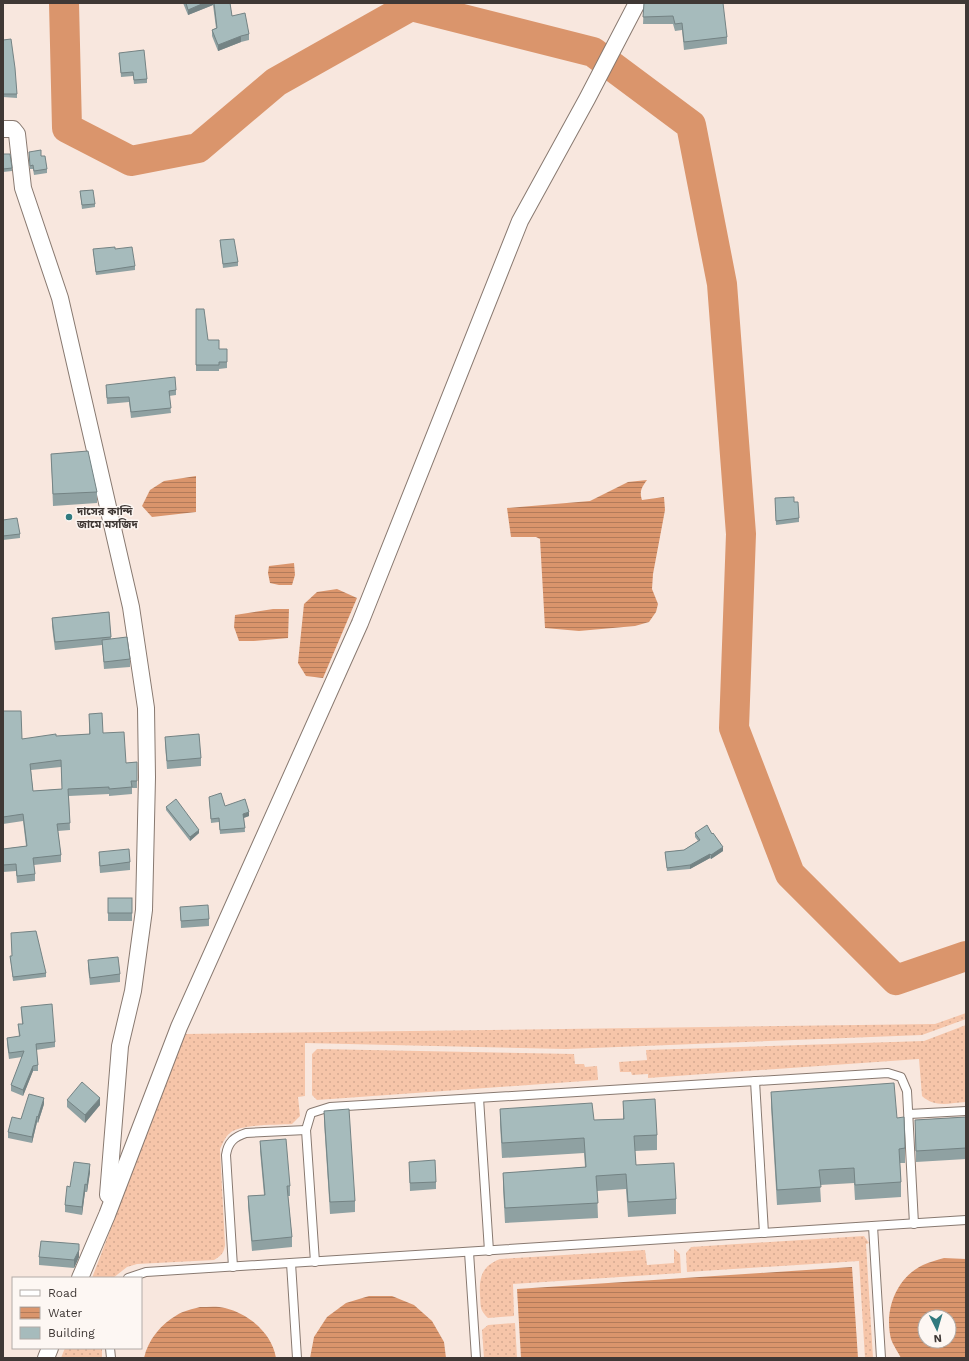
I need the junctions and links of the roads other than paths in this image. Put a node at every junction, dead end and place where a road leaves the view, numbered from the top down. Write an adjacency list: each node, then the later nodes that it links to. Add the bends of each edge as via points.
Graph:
1 (637, 3): 8 (street, via 520,222 360,623 178,1027)
2 (3, 129): 8 (street, via 13,128 17,134 23,188 60,298 131,607 146,708 144,910 133,991 120,1046)
3 (755, 1080): 4 (lane); 6 (lane, via 888,1072 901,1078 907,1091); 12 (lane)
4 (479, 1098): 7 (lane, via 330,1107 311,1113); 13 (lane)
5 (966, 1111): 6 (lane)
6 (909, 1114): 10 (lane)
7 (306, 1130): 15 (lane); 17 (lane, via 246,1133 237,1136 227,1148)
8 (107, 1215): 18 (street)
9 (966, 1220): 10 (lane)
10 (914, 1224): 11 (lane)
11 (873, 1226): 12 (lane); 22 (lane)
12 (764, 1233): 13 (lane)
13 (489, 1251): 14 (lane)
14 (469, 1252): 15 (lane); 21 (lane)
15 (315, 1262): 16 (lane)
16 (291, 1263): 17 (lane); 20 (lane)
17 (233, 1267): 19 (lane, via 146,1272)
18 (80, 1277)
19 (131, 1277)
20 (297, 1358)
21 (476, 1358)
22 (881, 1358)

